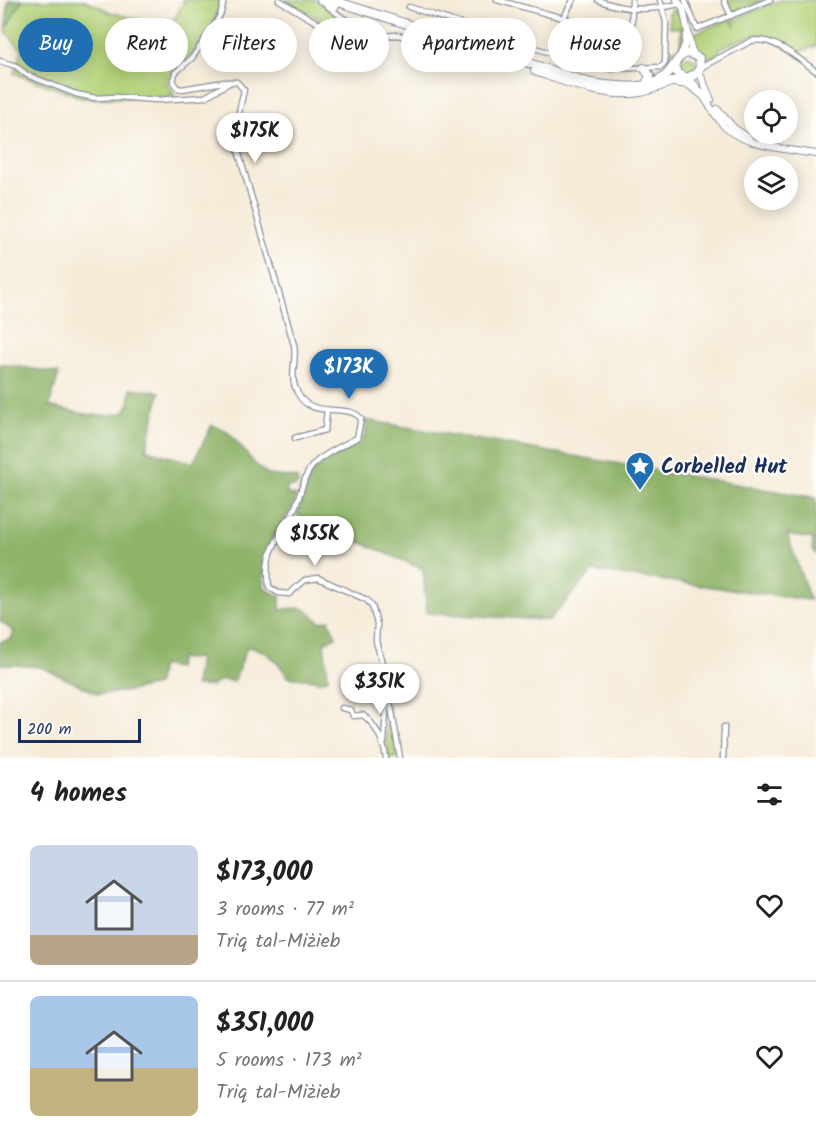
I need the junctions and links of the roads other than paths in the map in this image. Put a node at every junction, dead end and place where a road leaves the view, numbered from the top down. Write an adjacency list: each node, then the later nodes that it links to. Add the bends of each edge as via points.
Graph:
1 (224, 0): 38 (street, via 211,32 173,78 182,89)
2 (279, 0): 21 (street)
3 (325, 0): 18 (highway); 22 (street); 26 (highway)
4 (342, 0): 18 (street)
5 (526, 0): 16 (street)
6 (573, 0): 24 (street)
7 (598, 0): 19 (street)
8 (632, 0): 19 (street)
9 (660, 0): 17 (street)
10 (724, 0): 20 (street)
11 (771, 0): 14 (street)
12 (501, 1): 16 (street)
13 (680, 1): 17 (street); 20 (street, via 697,29); 28 (main road, via 686,39); 29 (main road)
14 (763, 1): 20 (street)
15 (409, 8): 27 (street)
16 (524, 8): 23 (street)
17 (663, 8): 19 (street); 33 (street, via 664,66)
18 (358, 10): 40 (highway, via 574,79 610,86)
19 (633, 10): 25 (street)
20 (730, 16)
21 (310, 18)
22 (343, 18)
23 (559, 18)
24 (564, 18)
25 (633, 18)
26 (401, 27)
27 (548, 52)
28 (680, 56): 29 (highway); 32 (highway)
29 (697, 56): 30 (street, via 707,60); 34 (highway)
30 (720, 57): 34 (street); 36 (street, via 760,40 779,47)
31 (0, 61): 38 (street, via 27,75 95,98 206,97)
32 (675, 64): 37 (highway, via 677,73); 40 (highway, via 665,76)
33 (644, 68): 40 (highway, via 650,76)
34 (700, 69): 37 (highway); 42 (main road, via 719,112)
35 (536, 71): 39 (highway, via 590,88 635,92)
36 (816, 71)
37 (686, 77): 39 (highway); 41 (main road)
38 (231, 82): 46 (street, via 237,82 244,90 237,147 294,345 295,388 308,405)
39 (672, 82): 41 (highway, via 689,84)
40 (646, 84)
41 (702, 94): 43 (main road, via 726,129)
42 (744, 134)
43 (744, 139)
44 (764, 144): 45 (main road)
45 (816, 154)
46 (327, 410): 47 (street, via 325,430); 48 (street, via 358,414 362,419 360,432 357,438 315,463 305,479 296,507 272,546 267,569 269,587 289,594 305,580 318,578 367,600 376,615 376,641)
47 (295, 438)
48 (388, 693): 51 (street); 53 (street)
49 (342, 708): 51 (street, via 351,710 353,716 364,715)
50 (724, 727): 54 (street)
51 (384, 744): 52 (street)
52 (386, 758)
53 (400, 758)
54 (723, 758)

